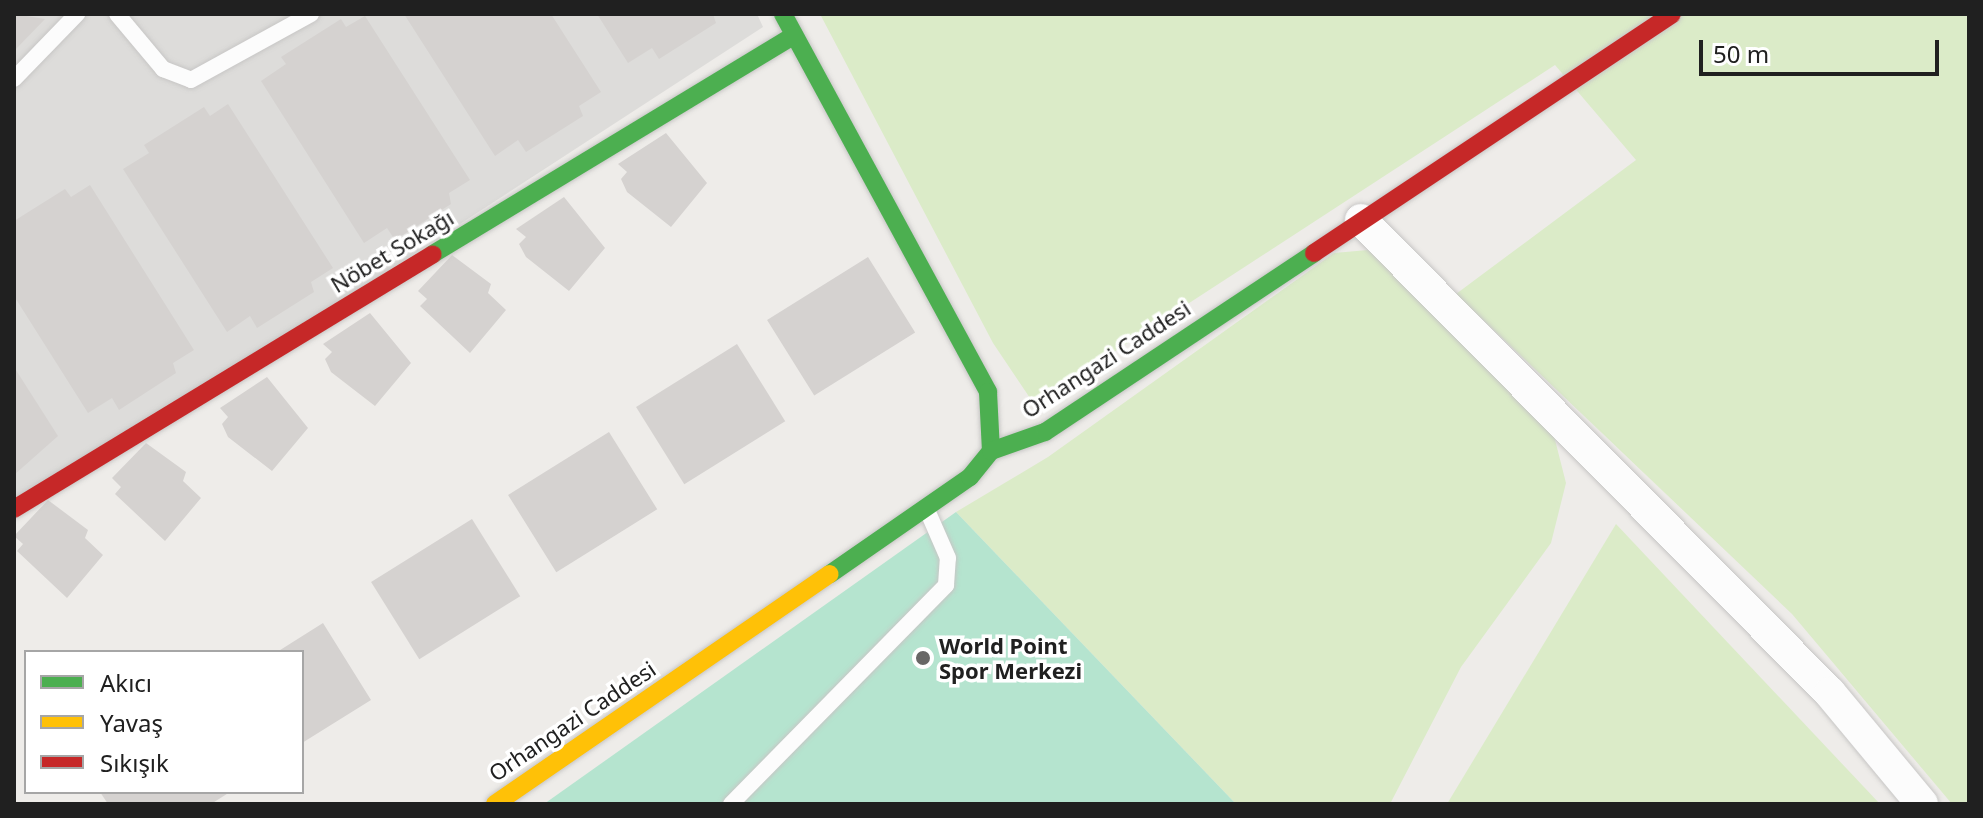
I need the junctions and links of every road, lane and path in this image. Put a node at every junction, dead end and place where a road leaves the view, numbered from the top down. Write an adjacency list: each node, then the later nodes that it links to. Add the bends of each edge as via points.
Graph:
1 (77, 14): 7 (lane)
2 (117, 14): 3 (lane, via 163,69 191,80)
3 (311, 14)
4 (783, 14): 6 (street)
5 (1672, 14): 8 (street, Orhangazi Caddesi)
6 (794, 35): 9 (street, via 982,380 994,425); 10 (street, Nöbet Sokağı)
7 (14, 79)
8 (1361, 220): 9 (street, Orhangazi Caddesi, via 1045,432); 14 (street, via 1830,693)
9 (991, 451): 11 (street, Orhangazi Caddesi, via 970,477)
10 (14, 509)
11 (926, 509): 12 (street, Orhangazi Caddesi); 13 (lane, via 948,558 946,585)
12 (495, 804)
13 (731, 804)
14 (1922, 804)

